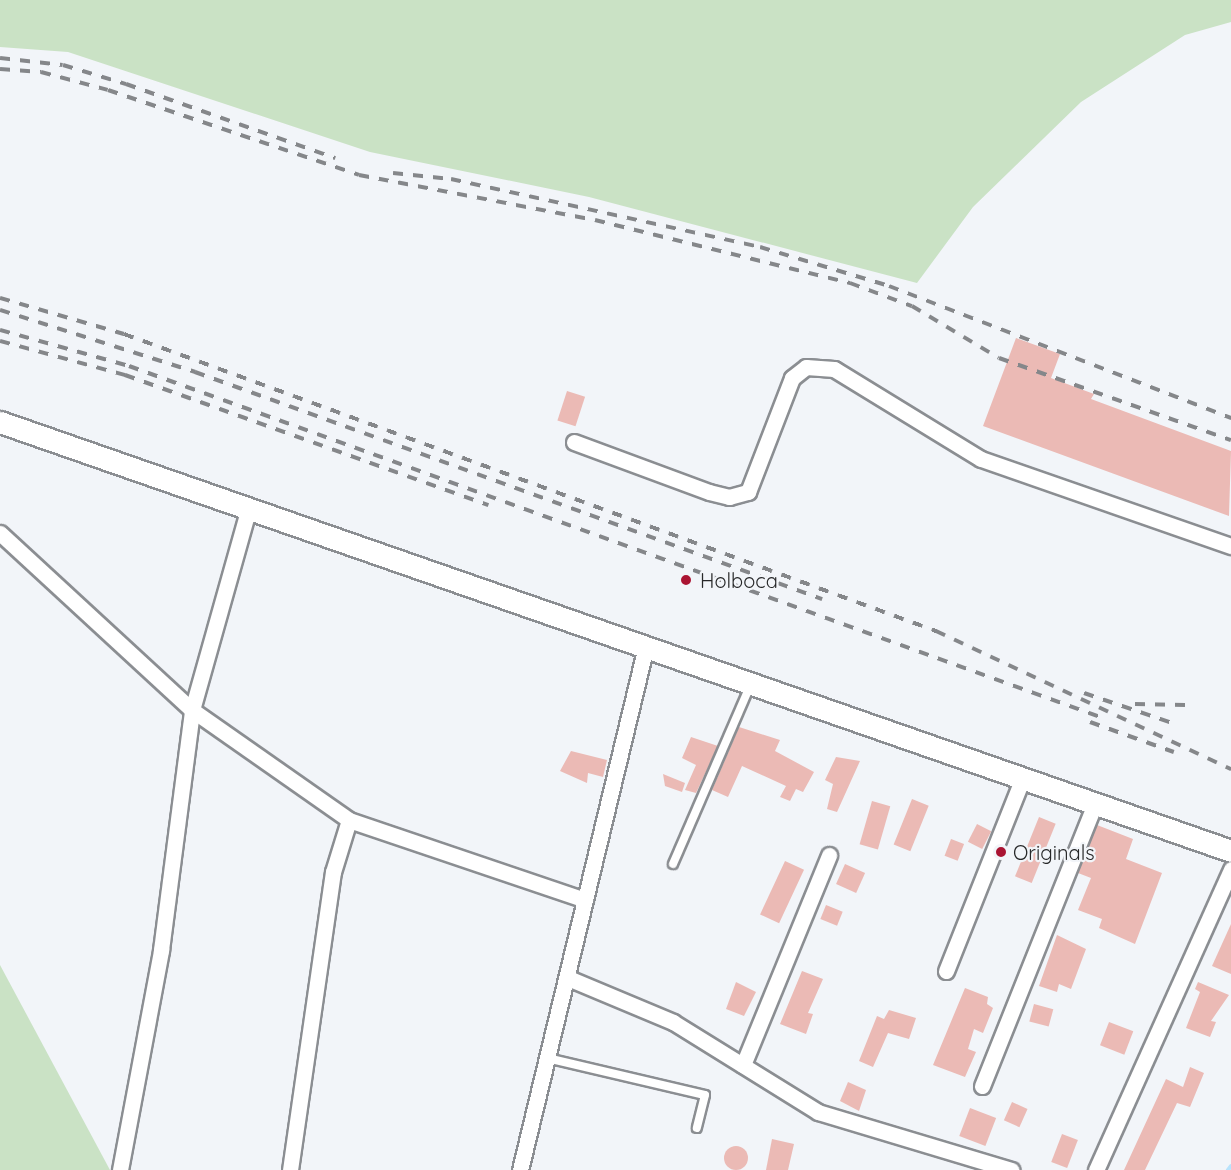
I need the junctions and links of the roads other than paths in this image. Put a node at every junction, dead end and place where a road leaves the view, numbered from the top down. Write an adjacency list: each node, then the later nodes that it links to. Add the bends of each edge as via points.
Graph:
1 (0, 422): 3 (main road)
2 (574, 442): 5 (street, via 709,492 729,497 748,492 792,378 806,367 834,369 981,459)
3 (248, 512): 6 (main road); 8 (street)
4 (0, 533): 8 (street)
5 (1231, 546)
6 (645, 650): 7 (main road); 16 (street)
7 (750, 685): 9 (main road); 14 (lane)
8 (192, 710): 11 (street); 23 (street, via 161,950)
9 (1022, 780): 10 (main road); 17 (street)
10 (1095, 804): 12 (main road); 21 (street)
11 (349, 820): 16 (street); 24 (street, via 333,872)
12 (1231, 851)
13 (829, 855): 20 (street)
14 (673, 864)
15 (1231, 869): 27 (street)
16 (585, 900): 18 (street)
17 (946, 971)
18 (568, 978): 19 (street); 20 (street, via 632,1001)
19 (547, 1058): 22 (lane, via 705,1095); 25 (street)
20 (743, 1065): 26 (street, via 818,1112)
21 (982, 1086)
22 (697, 1128)
23 (120, 1170)
24 (290, 1170)
25 (520, 1170)
26 (1011, 1170)
27 (1096, 1170)

